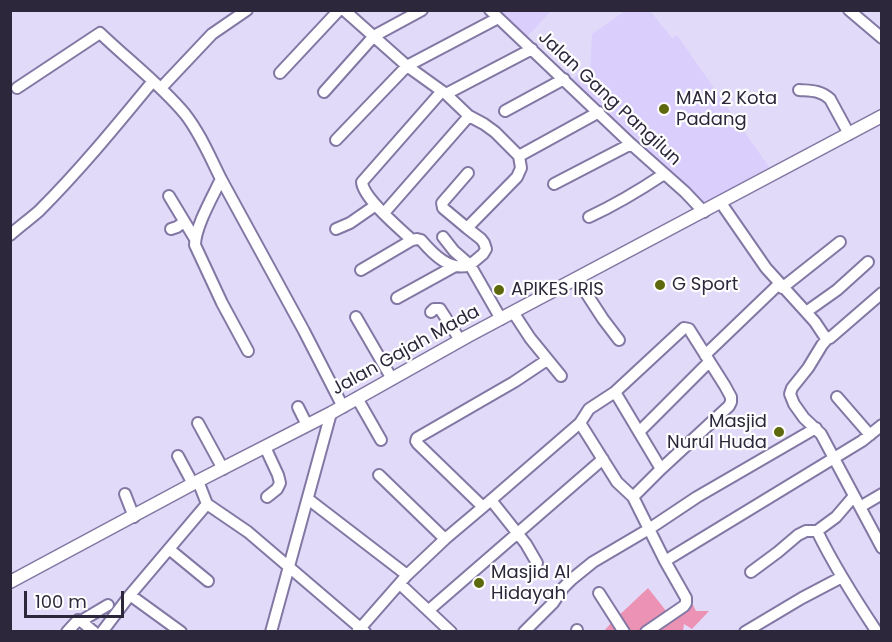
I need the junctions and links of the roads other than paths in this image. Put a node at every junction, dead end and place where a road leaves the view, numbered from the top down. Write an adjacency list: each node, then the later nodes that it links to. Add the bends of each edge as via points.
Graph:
1 (248, 10): 13 (street, via 212,34)
2 (339, 10): 11 (street)
3 (344, 10): 7 (street)
4 (422, 10): 7 (street)
5 (856, 12): 8 (street)
6 (494, 14): 9 (street, Jalan Gang Pangilun); 10 (street)
7 (374, 36): 10 (street); 16 (street)
8 (882, 38)
9 (532, 49): 12 (street, Jalan Gang Pangilun); 17 (street)
10 (407, 66): 17 (street); 23 (street)
11 (280, 73)
12 (564, 79): 18 (street); 19 (street, Jalan Gang Pangilun)
13 (157, 85): 14 (street, via 100,33); 28 (street, via 186,115); 40 (street, via 37,213)
14 (17, 88)
15 (799, 90): 22 (street, via 818,92 830,99)
16 (324, 92)
17 (444, 93): 20 (street); 32 (street, via 362,182)
18 (505, 111)
19 (599, 112): 24 (street, Jalan Gang Pangilun); 25 (street)
20 (469, 116): 25 (street, via 495,132); 34 (street)
21 (882, 116): 22 (main road, Jalan Gajah Mada)
22 (849, 134): 31 (main road, Jalan Gajah Mada)
23 (336, 140)
24 (631, 144): 27 (street, Jalan Gang Pangilun); 29 (street)
25 (519, 156): 37 (street, via 521,168 517,177)
26 (468, 173): 37 (street, via 442,203)
27 (664, 174): 33 (street, Jalan Gang Pangilun); 35 (street)
28 (221, 179): 42 (street); 69 (street)
29 (554, 184)
30 (169, 195): 36 (street)
31 (721, 202): 33 (main road, Jalan Gajah Mada); 50 (street)
32 (376, 205): 34 (street); 39 (street)
33 (704, 212): 49 (main road, Jalan Gajah Mada)
34 (384, 213): 43 (street)
35 (588, 217)
36 (184, 222): 38 (street); 42 (street)
37 (467, 228): 46 (street, via 481,239 486,249)
38 (171, 229)
39 (336, 230)
40 (10, 235)
41 (442, 237): 46 (street)
42 (195, 239): 61 (street, via 196,250)
43 (412, 240): 47 (street, via 421,240 440,259); 48 (street)
44 (840, 242): 50 (street)
45 (868, 262): 55 (street)
46 (470, 265): 47 (street); 57 (street)
47 (455, 266): 52 (street)
48 (361, 270)
49 (577, 279): 54 (main road, Jalan Gajah Mada); 60 (street)
50 (781, 286): 55 (street); 62 (street)
51 (882, 293): 58 (street)
52 (398, 298)
53 (431, 312): 59 (street, via 440,309)
54 (513, 312): 57 (main road, Jalan Gajah Mada); 63 (street)
55 (806, 312): 58 (street)
56 (356, 317): 65 (street)
57 (501, 319): 59 (main road, Jalan Gajah Mada)
58 (828, 338): 76 (street, via 790,394 804,418)
59 (460, 340): 65 (main road, Jalan Gajah Mada)
60 (619, 340)
61 (248, 351)
62 (707, 358): 66 (street, via 689,329 684,328); 77 (street); 85 (street, via 731,402)
63 (547, 360): 64 (street); 94 (street, via 417,438 418,444)
64 (561, 376)
65 (392, 380): 67 (main road, Jalan Gajah Mada)
66 (615, 393): 73 (street, via 589,409); 77 (street)
67 (357, 398): 69 (main road, Jalan Gajah Mada); 79 (street)
68 (837, 398): 78 (street)
69 (343, 406): 71 (main road, Jalan Gajah Mada)
70 (298, 407): 74 (street)
71 (331, 413): 74 (main road, Jalan Gajah Mada); 93 (street)
72 (198, 423): 84 (street)
73 (580, 423): 83 (street); 94 (street)
74 (307, 425): 80 (main road, Jalan Gajah Mada)
75 (882, 425): 78 (street)
76 (816, 428): 82 (street); 98 (street)
77 (639, 432): 85 (street)
78 (870, 435): 82 (street)
79 (381, 440)
80 (265, 447): 84 (main road, Jalan Gajah Mada); 91 (street, via 280,483)
81 (178, 456): 87 (street)
82 (834, 458): 90 (street); 104 (street)
83 (603, 459): 92 (street); 100 (street)
84 (223, 469): 87 (main road, Jalan Gajah Mada)
85 (662, 469): 92 (street)
86 (379, 475): 101 (street)
87 (196, 483): 95 (street); 97 (main road, Jalan Gajah Mada)
88 (125, 494): 97 (street)
89 (882, 494): 96 (street)
90 (854, 496): 96 (street); 99 (street)
91 (267, 497)
92 (633, 498): 98 (street)
93 (308, 499): 106 (street); 109 (street)
94 (487, 503): 100 (street); 101 (street)
95 (207, 504): 103 (street); 106 (street, via 248,532)
96 (860, 507): 102 (street)
97 (134, 517): 111 (main road, Jalan Gajah Mada)
98 (649, 529): 104 (street); 124 (street, via 582,570)
99 (817, 531): 107 (street, via 798,535); 108 (street)
100 (517, 533): 105 (street); 115 (street)
101 (445, 539): 109 (street)
102 (882, 548)
103 (169, 549): 110 (street); 113 (street)
104 (665, 561): 126 (street, via 686,603)
105 (537, 563)
106 (289, 568): 117 (street); 118 (street)
107 (751, 572)
108 (842, 577): 127 (street); 128 (street)
109 (403, 579): 115 (street); 117 (street)
110 (208, 581)
111 (10, 582)
112 (600, 593): 125 (street)
113 (130, 595): 121 (street); 122 (street)
114 (108, 604): 116 (street)
115 (429, 610): 123 (street)
116 (81, 621): 119 (street); 120 (street)
117 (361, 630)
118 (271, 631)
119 (68, 632)
120 (94, 632)
121 (102, 632)
122 (181, 632)
123 (451, 632)
124 (524, 632)
125 (624, 632)
126 (646, 632)
127 (745, 632)
128 (877, 632)

